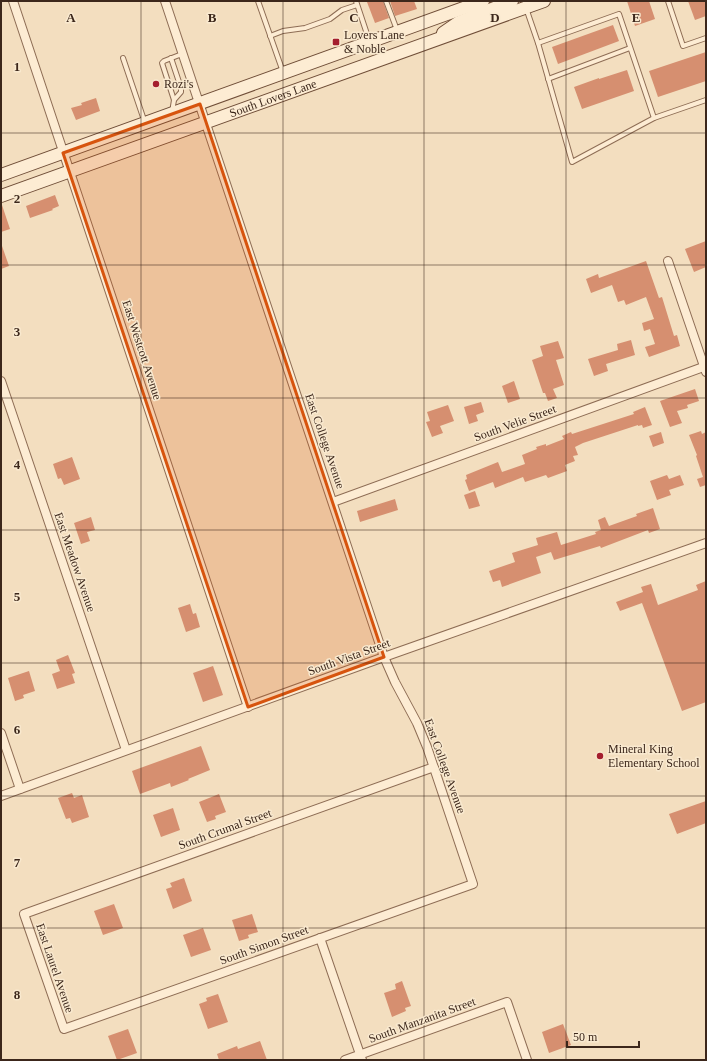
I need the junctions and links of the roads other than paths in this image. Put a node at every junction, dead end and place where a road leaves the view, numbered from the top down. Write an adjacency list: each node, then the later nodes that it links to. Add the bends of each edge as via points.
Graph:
1 (13, 1): 30 (street, East Westcott Avenue)
2 (165, 1): 18 (street, East College Avenue)
3 (258, 1): 12 (lane)
4 (386, 1): 11 (lane)
5 (483, 1): 11 (main road, South Lovers Lane)
6 (512, 1): 14 (main road, via 459,22)
7 (544, 1): 10 (main road, South Lovers Lane)
8 (668, 1): 13 (lane, via 683,46)
9 (356, 3): 12 (lane, via 330,19 306,28 282,31); 15 (lane)
10 (527, 4): 14 (main road, South Lovers Lane); 16 (lane)
11 (398, 33): 15 (main road, South Lovers Lane)
12 (270, 36): 21 (lane)
13 (706, 38)
14 (431, 41): 29 (main road, South Lovers Lane)
15 (370, 43): 21 (main road, South Lovers Lane)
16 (538, 43): 17 (lane, via 619,14); 22 (lane)
17 (630, 48): 22 (lane); 27 (lane)
18 (183, 54): 20 (lane); 25 (street, East College Avenue)
19 (123, 58): 28 (lane)
20 (171, 58): 23 (lane, via 181,88 181,92); 23 (lane, via 164,61 162,66)
21 (284, 73): 25 (main road, South Lovers Lane)
22 (548, 79): 27 (lane, via 572,162)
23 (174, 100): 26 (lane)
24 (706, 100): 27 (lane)
25 (200, 104): 26 (main road, South Lovers Lane); 29 (street, East College Avenue)
26 (172, 114): 28 (main road, South Lovers Lane)
27 (654, 118)
28 (145, 123): 30 (main road, South Lovers Lane)
29 (205, 123): 31 (main road, South Lovers Lane); 37 (street, East College Avenue)
30 (63, 153): 31 (street, East Westcott Avenue); 32 (main road, South Lovers Lane)
31 (69, 171): 33 (main road, South Lovers Lane); 40 (street, East Westcott Avenue)
32 (1, 175)
33 (1, 196)
34 (668, 261): 35 (street)
35 (705, 368): 37 (street, South Velie Street)
36 (1, 381): 42 (street, East Meadow Avenue)
37 (333, 502): 39 (street, East College Avenue)
38 (706, 543): 39 (street, South Vista Street)
39 (384, 657): 40 (street, South Vista Street); 43 (street, East College Avenue, via 417,723)
40 (248, 707): 42 (street, South Vista Street)
41 (1, 733): 44 (street)
42 (126, 750): 44 (street, South Vista Street)
43 (434, 767): 46 (street, East College Avenue); 47 (street, South Crumal Street)
44 (20, 789): 45 (street, South Vista Street)
45 (1, 796)
46 (473, 884): 48 (street, South Simon Street)
47 (24, 914): 49 (street, East Laurel Avenue)
48 (320, 938): 49 (street, South Simon Street); 50 (street)
49 (64, 1029)
50 (362, 1057): 51 (street, South Manzanita Street); 52 (street, South Manzanita Street, via 507,1002)
51 (345, 1060)
52 (527, 1060)

